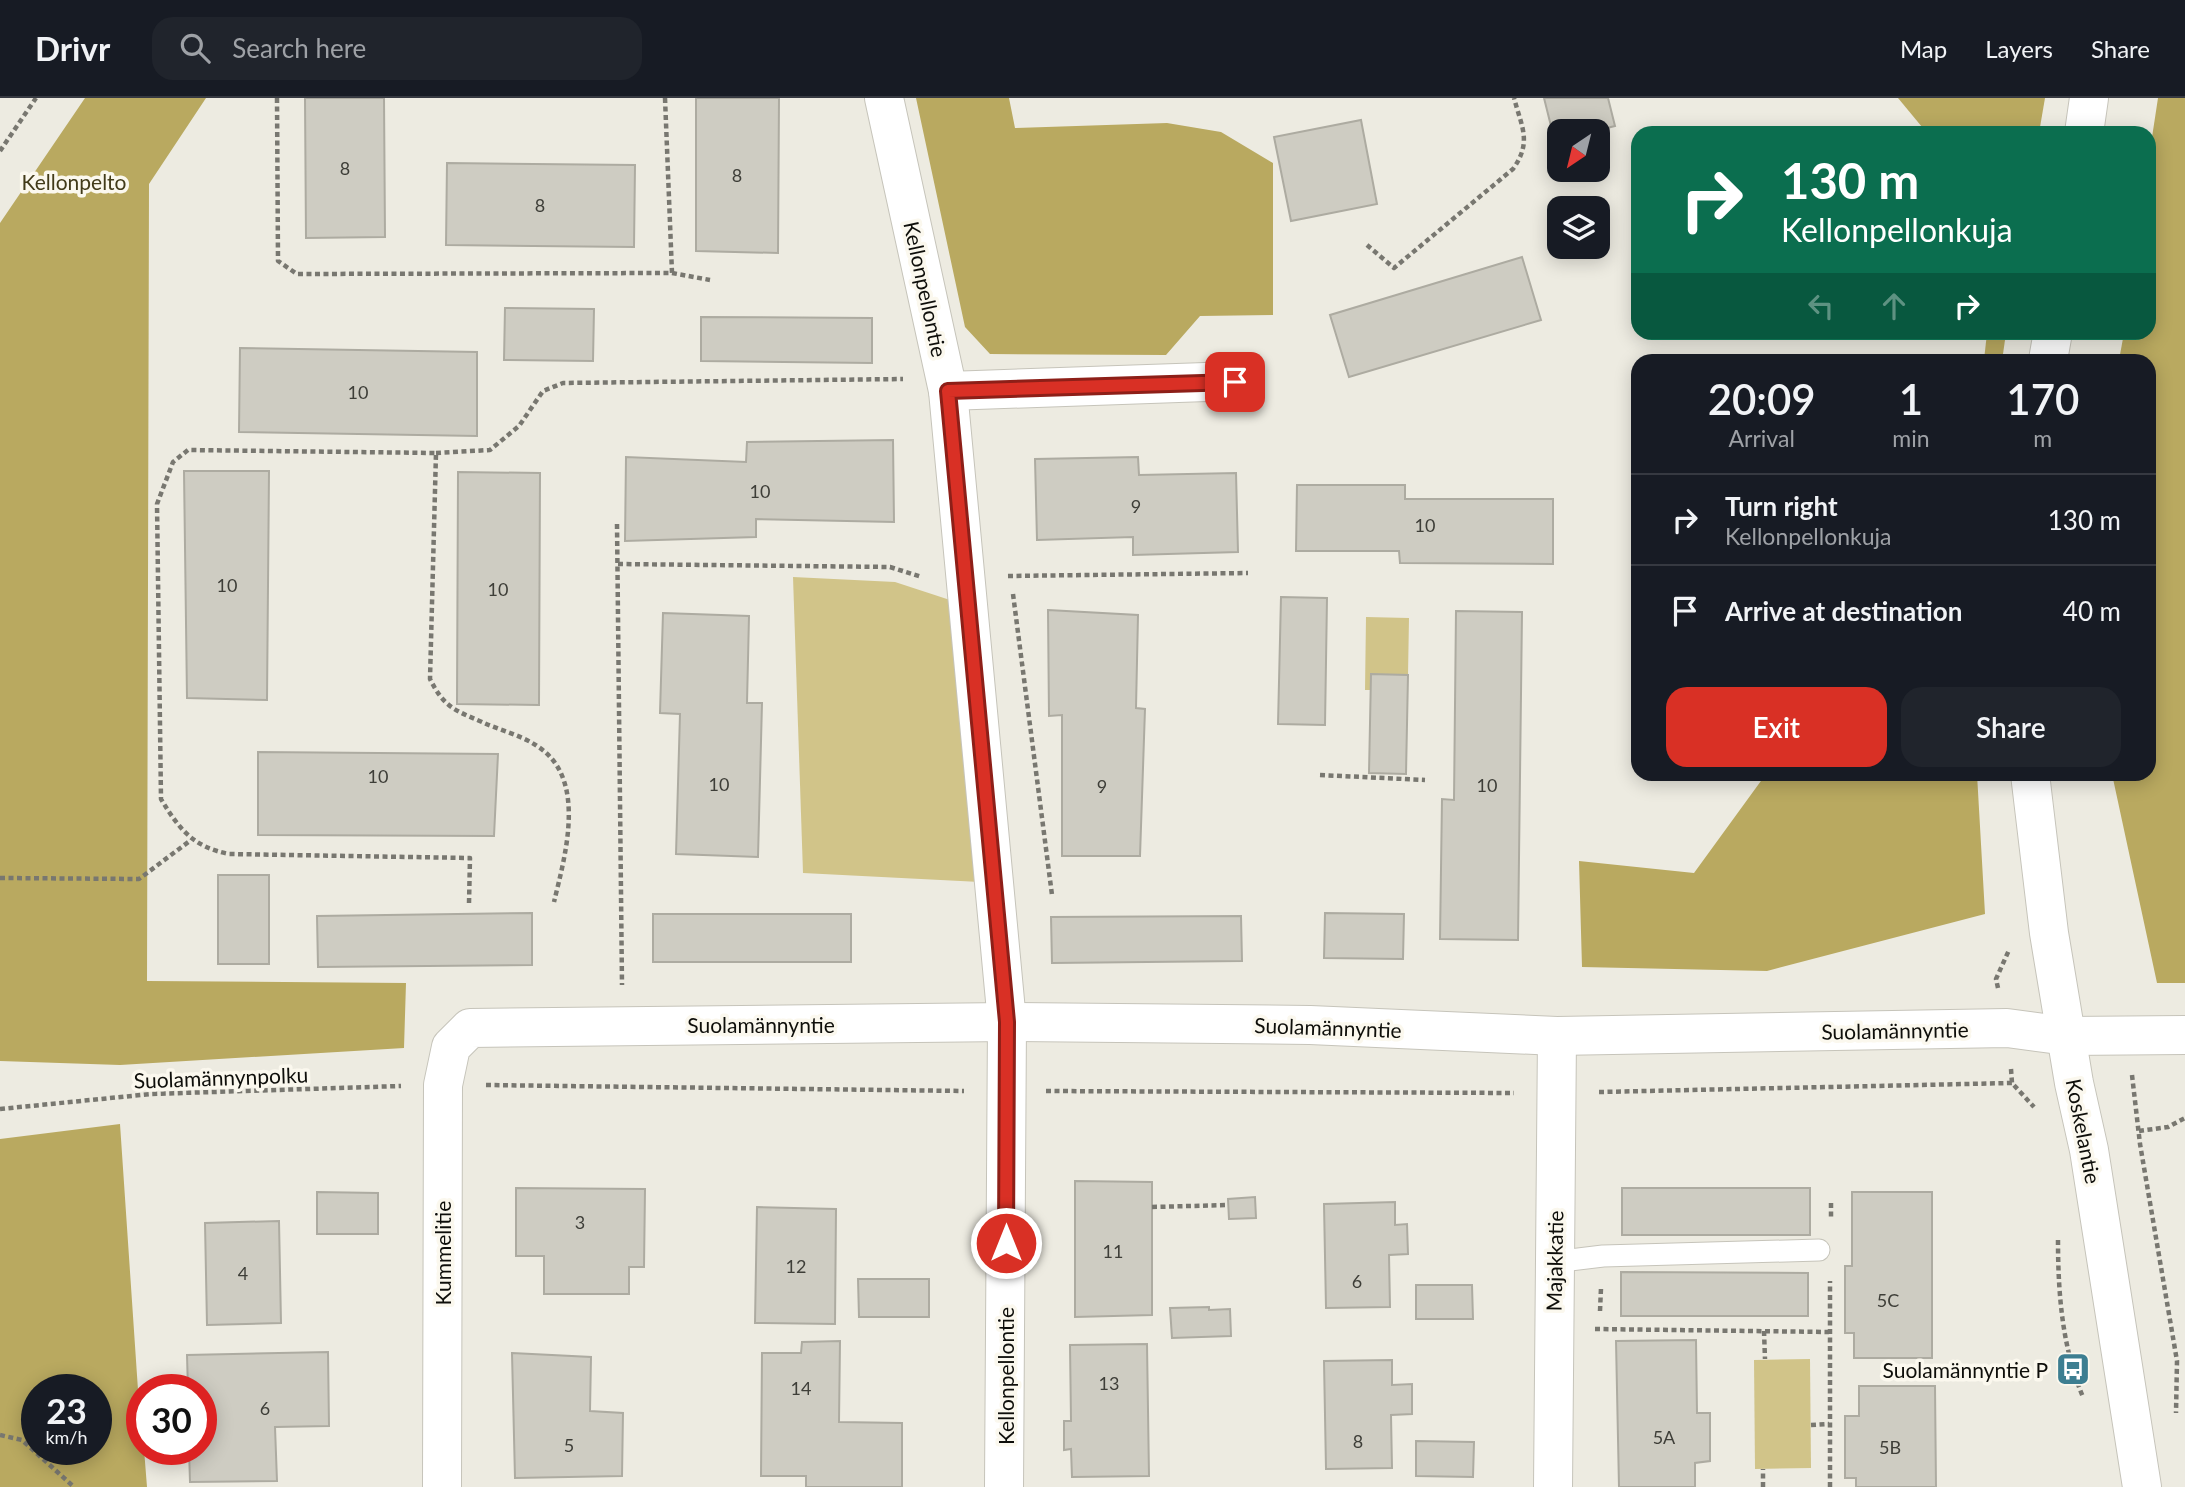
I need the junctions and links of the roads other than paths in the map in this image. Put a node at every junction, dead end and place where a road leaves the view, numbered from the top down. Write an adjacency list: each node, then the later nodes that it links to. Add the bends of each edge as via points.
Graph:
1 (884, 98): 5 (street, Kellonpellontie)
2 (2089, 98): 3 (street)
3 (2085, 126)
4 (1235, 382): 5 (street)
5 (947, 386): 7 (street, Kellonpellontie)
6 (2031, 781): 11 (street, Koskelantie)
7 (1007, 1022): 8 (street, Suolamännyntie); 9 (street, Suolamännyntie, via 1310,1025); 15 (street, Kellonpellontie)
8 (470, 1028): 14 (street, Kummelitie, via 451,1047 443,1085)
9 (1557, 1035): 11 (street, Suolamännyntie, via 2007,1028); 13 (street, Majakkatie)
10 (2185, 1035): 11 (street, Suolamännyntie)
11 (2067, 1037): 17 (street, Koskelantie)
12 (1819, 1250): 13 (lane, via 1603,1256)
13 (1554, 1262): 16 (street, Majakkatie)
14 (442, 1487)
15 (1004, 1487)
16 (1553, 1487)
17 (2142, 1487)

